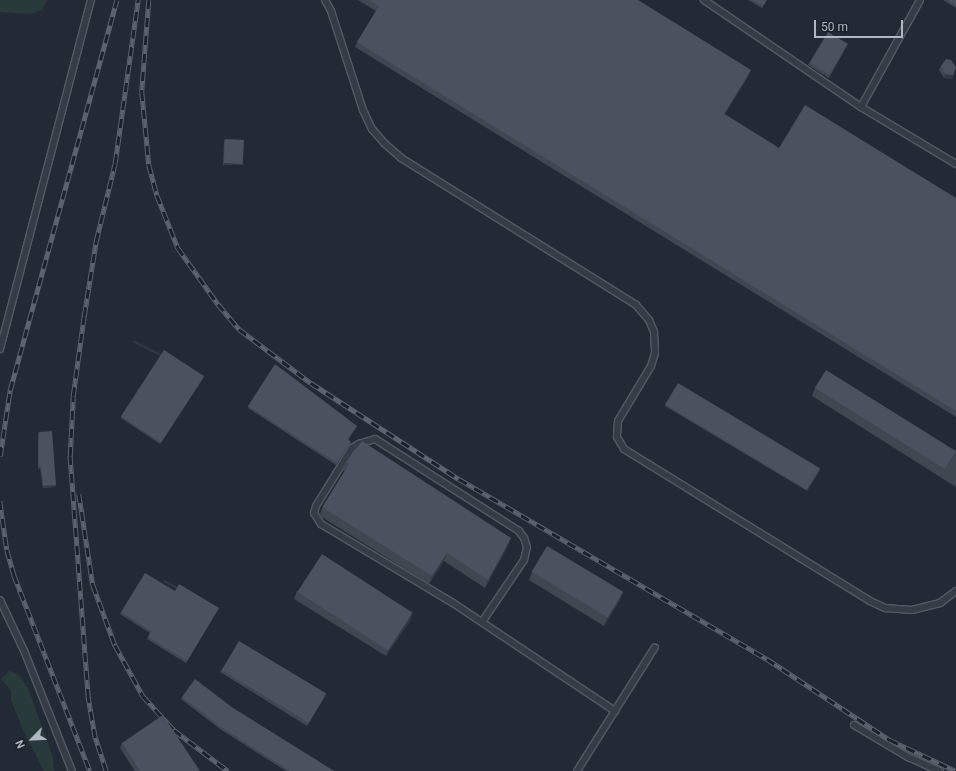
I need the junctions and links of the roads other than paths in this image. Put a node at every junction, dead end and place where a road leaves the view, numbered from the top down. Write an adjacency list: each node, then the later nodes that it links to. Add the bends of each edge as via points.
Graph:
1 (91, 0): 7 (lane)
2 (324, 0): 8 (lane, via 331,11 363,110 372,129 384,143 401,158 636,305 649,320 654,337 651,366 618,421 617,437 624,449 885,608 912,610 940,603)
3 (704, 0): 5 (lane)
4 (920, 0): 5 (lane)
5 (861, 107): 6 (lane)
6 (956, 164)
7 (0, 349)
8 (956, 591)
9 (0, 600): 14 (lane, via 25,653)
10 (482, 622): 10 (lane, via 317,519 316,506 352,448 375,439 518,531 524,538 527,547 524,560); 12 (lane)
11 (655, 647): 12 (lane)
12 (616, 711): 15 (lane)
13 (854, 725): 16 (lane, via 908,757)
14 (72, 771)
15 (577, 771)
16 (940, 771)

